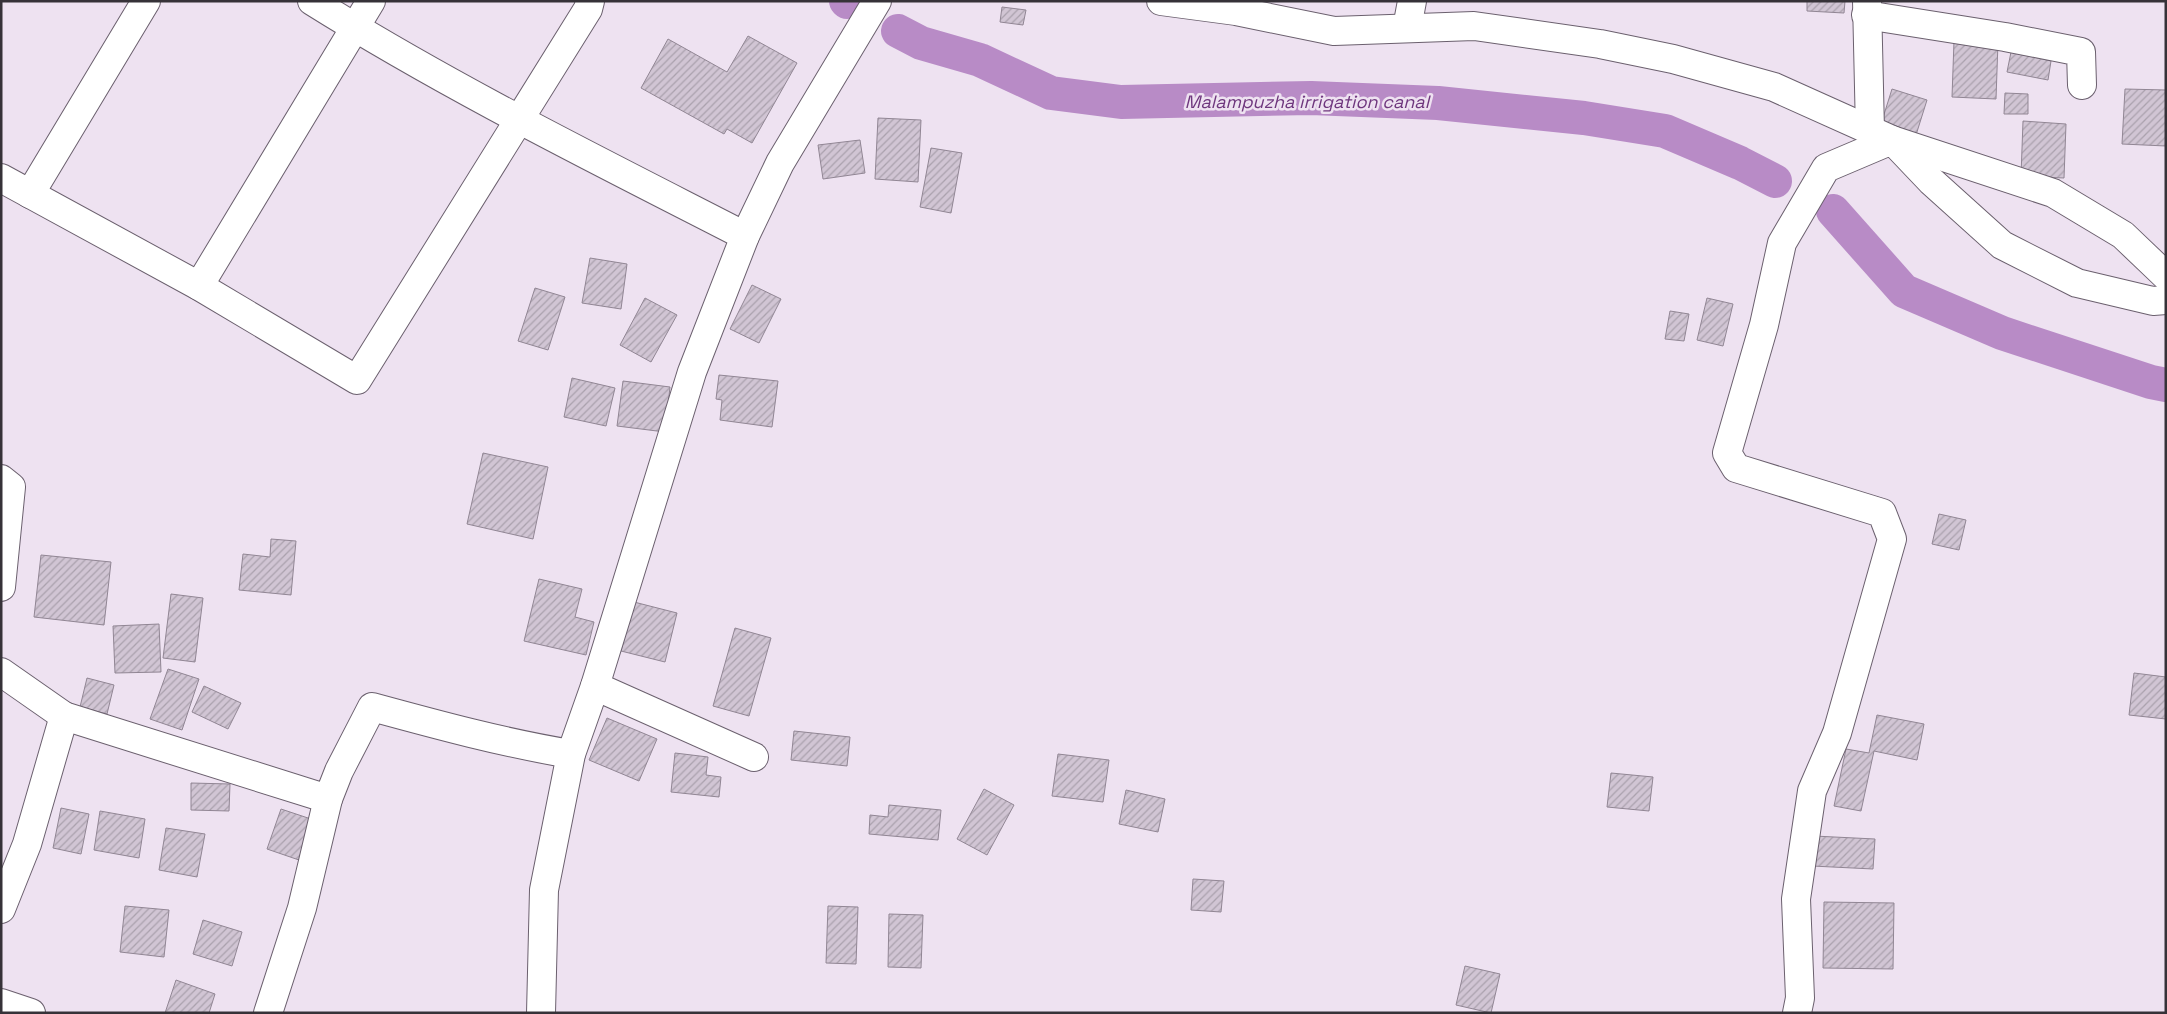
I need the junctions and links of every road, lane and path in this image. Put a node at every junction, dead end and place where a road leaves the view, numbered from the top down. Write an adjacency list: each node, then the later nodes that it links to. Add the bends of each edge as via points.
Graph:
1 (146, 1): 15 (street)
2 (312, 1): 9 (street)
3 (371, 1): 9 (street)
4 (590, 1): 12 (street)
5 (876, 1): 16 (street, via 780,163)
6 (1161, 1): 10 (street, via 1236,11 1334,31)
7 (1412, 1): 10 (street)
8 (1866, 8): 11 (street, via 2080,52); 13 (street)
9 (355, 28): 12 (street); 18 (street)
10 (1408, 28): 13 (street, via 1474,26 1600,44 1673,59 1774,88)
11 (2082, 85)
12 (519, 119): 16 (street); 18 (street, via 357,380)
13 (1881, 135): 17 (street, via 2053,193 2123,235); 19 (street, via 2002,245 2077,282 2153,302); 33 (street, via 1826,168 1782,243 1764,325 1727,453 1736,468 1882,514 1892,539 1837,732 1812,791 1796,899 1800,998)
14 (1, 178): 15 (street)
15 (30, 194): 18 (street)
16 (745, 236): 23 (street, via 692,372)
17 (2166, 276)
18 (199, 286)
19 (2166, 300)
20 (1, 479): 21 (street, via 11,487)
21 (1, 587)
22 (1, 672): 24 (street)
23 (595, 686): 25 (street); 26 (street)
24 (64, 716): 27 (street); 28 (street, via 27,844)
25 (571, 754): 27 (street, via 520,746 372,707); 32 (street, via 544,890)
26 (754, 757)
27 (328, 799): 31 (street, via 302,908)
28 (1, 909)
29 (1, 1003): 30 (street)
30 (31, 1013)
31 (268, 1013)
32 (541, 1013)
33 (1797, 1013)

